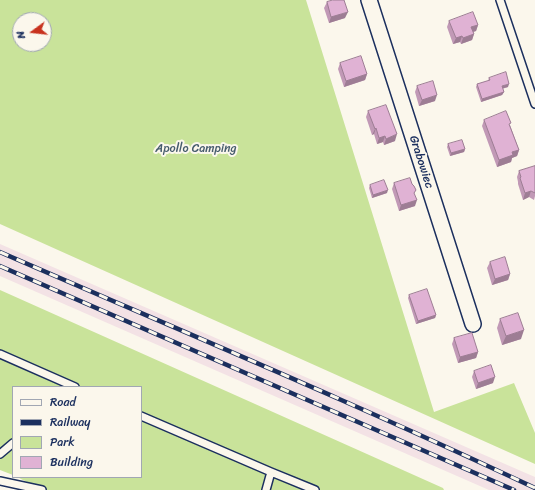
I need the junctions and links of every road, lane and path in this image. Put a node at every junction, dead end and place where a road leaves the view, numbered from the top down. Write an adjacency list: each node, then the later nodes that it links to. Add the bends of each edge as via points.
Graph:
1 (369, 0): 4 (street, Grabowiec)
2 (500, 0): 3 (lane)
3 (535, 104)
4 (474, 324)
5 (0, 354): 6 (lane)
6 (73, 386)
7 (142, 416): 10 (lane)
8 (12, 444): 9 (lane)
9 (0, 454)
10 (271, 472): 13 (lane); 14 (lane)
11 (0, 481): 12 (lane)
12 (42, 490)
13 (266, 490)
14 (315, 490)

